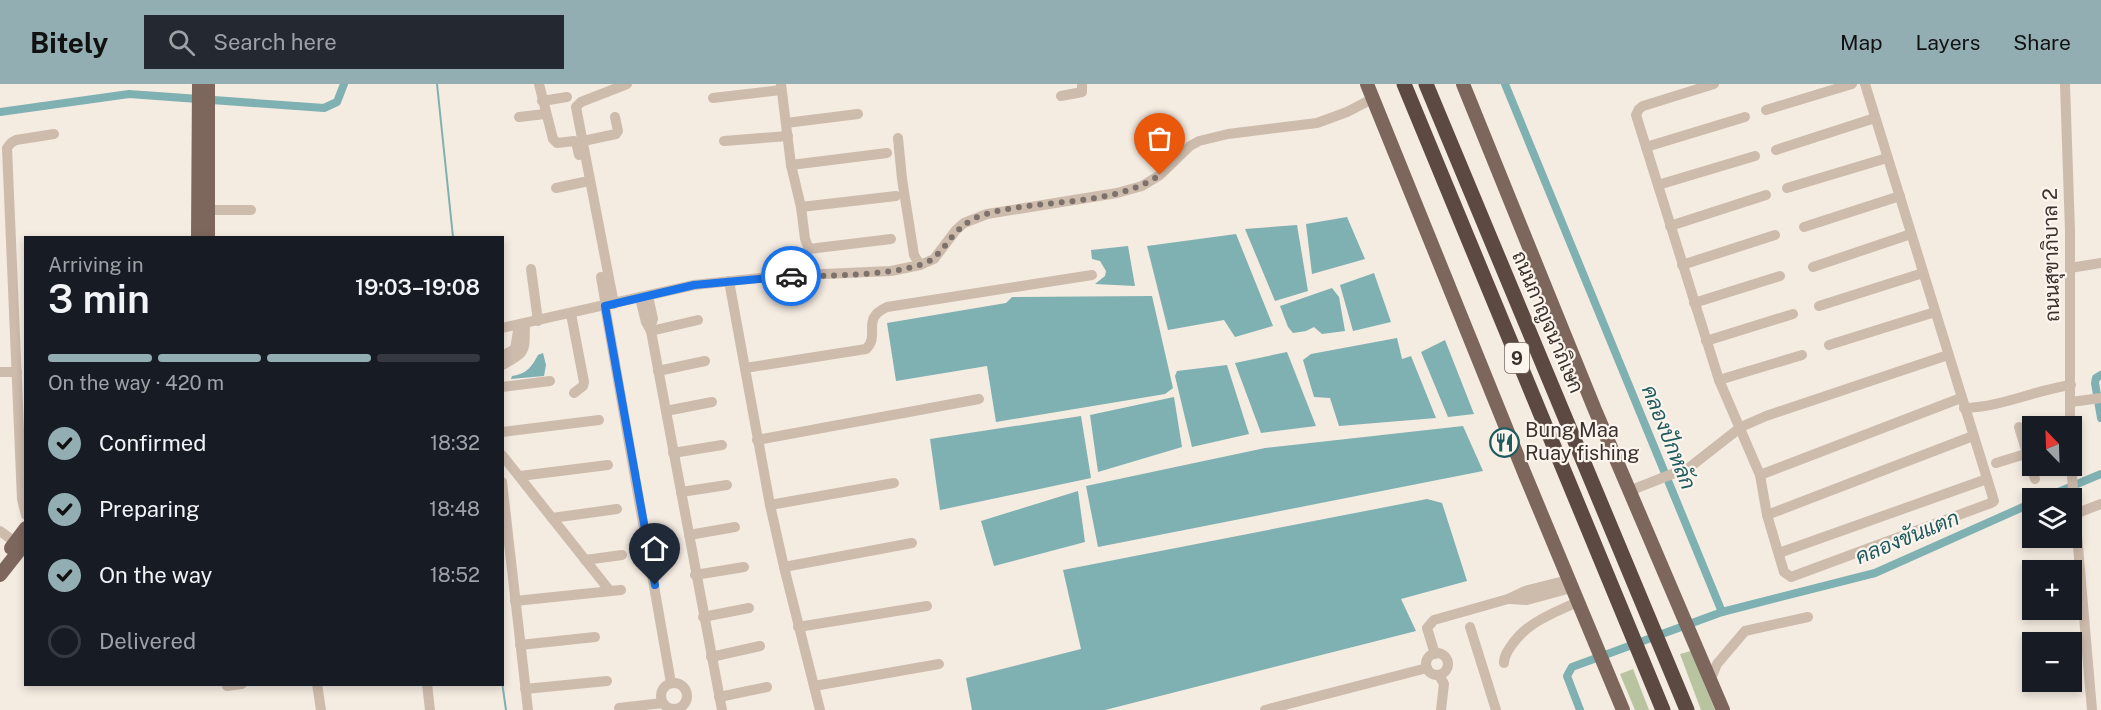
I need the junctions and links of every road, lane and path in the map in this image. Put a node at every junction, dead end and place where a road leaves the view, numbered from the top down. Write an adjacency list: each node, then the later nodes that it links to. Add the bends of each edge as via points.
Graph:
1 (198, 84): 33 (main road)
2 (208, 84): 33 (main road)
3 (539, 84): 19 (street)
4 (627, 84): 31 (street, via 577,104)
5 (1082, 84): 16 (street, via 1082,92)
6 (1367, 84): 18 (main road)
7 (1404, 84): 188 (highway, 9)
8 (1426, 84): 189 (highway, ถนนกาญจนาภิเษก / 9)
9 (1463, 84): 125 (main road)
10 (1714, 84): 34 (street, via 1639,109 1636,116)
11 (1852, 84): 20 (street)
12 (1865, 84): 26 (street)
13 (2065, 84): 63 (street, ถนนสุขาภิบาล 2)
14 (781, 87): 17 (street); 27 (street)
15 (567, 96): 19 (street)
16 (1061, 96)
17 (713, 98)
18 (1372, 99): 61 (street, via 1317,123 1199,141 1142,186 987,213 964,224 934,259); 149 (main road)
19 (542, 101): 21 (street)
20 (1766, 110)
21 (545, 114): 23 (street); 40 (street, via 555,142 576,142)
22 (858, 114): 27 (street)
23 (519, 117)
24 (615, 117): 31 (street, via 616,134)
25 (1745, 117): 34 (street)
26 (1875, 118): 35 (street); 38 (street)
27 (786, 123): 29 (street)
28 (54, 134): 44 (street, via 11,143 7,148)
29 (788, 136): 32 (street); 39 (street)
30 (898, 138): 61 (street, via 914,255)
31 (583, 141): 72 (street)
32 (724, 141)
33 (203, 147): 49 (main road); 55 (main road)
34 (1646, 147): 41 (street)
35 (1776, 150)
36 (887, 153): 39 (street)
37 (1755, 156): 41 (street)
38 (1887, 158): 43 (street); 47 (street)
39 (791, 165): 48 (street)
40 (584, 182): 42 (street); 72 (street)
41 (1658, 185): 51 (street)
42 (556, 188)
43 (1787, 188)
44 (5, 193): 92 (street)
45 (1766, 195): 51 (street)
46 (896, 196): 48 (street)
47 (1899, 196): 52 (street); 53 (street)
48 (801, 207): 58 (street)
49 (208, 210): 50 (street); 56 (main road)
50 (251, 210)
51 (1670, 225): 60 (street)
52 (1804, 226)
53 (1911, 234): 62 (street); 65 (street)
54 (1775, 235): 60 (street)
55 (198, 236)
56 (208, 236)
57 (891, 239): 58 (street)
58 (809, 249): 67 (street)
59 (2101, 263): 63 (street)
60 (1682, 265): 71 (street)
61 (920, 266): 67 (street)
62 (1813, 267)
63 (2070, 268): 95 (street, ถนนสุขาภิบาล 2)
64 (531, 269): 78 (street)
65 (1923, 273): 73 (street); 74 (street)
66 (1092, 275): 89 (street, via 887,307 873,317 871,345 866,349)
67 (794, 276): 69 (street)
68 (1780, 276): 71 (street)
69 (729, 281): 70 (street); 89 (street)
70 (644, 297): 72 (street); 81 (street, via 653,319)
71 (1694, 303): 82 (street)
72 (608, 306): 75 (street); 169 (street)
73 (1819, 306)
74 (1935, 312): 83 (street); 86 (street)
75 (571, 314): 78 (street); 97 (street, via 584,382)
76 (1793, 314): 82 (street)
77 (698, 320): 81 (street)
78 (538, 321): 79 (street)
79 (521, 325): 80 (street); 84 (street, via 515,349); 88 (street, via 523,353)
80 (504, 328)
81 (650, 329): 90 (street)
82 (1706, 342): 93 (street)
83 (1829, 345)
84 (504, 355)
85 (1802, 355): 93 (street)
86 (1948, 355): 102 (street); 106 (street)
87 (705, 361): 90 (street)
88 (504, 364)
89 (745, 368): 111 (street)
90 (658, 371): 103 (street)
91 (0, 372): 92 (street)
92 (17, 372): 130 (street)
93 (1719, 380): 106 (street)
94 (550, 381): 96 (street)
95 (2071, 385): 101 (street, ถนนสุขาภิบาล 2); 102 (street, via 1992,405)
96 (504, 387)
97 (574, 393)
98 (979, 399): 111 (street)
99 (2095, 399): 101 (street)
100 (712, 402): 103 (street)
101 (2071, 402): 104 (street, ถนนสุขาภิบาล 2)
102 (1963, 403): 110 (street); 118 (street)
103 (666, 411): 113 (street)
104 (2070, 416)
105 (599, 420): 108 (street)
106 (1741, 427): 118 (street); 125 (street, via 1700,461)
107 (2019, 427): 109 (street)
108 (504, 432)
109 (2022, 434)
110 (1974, 436): 121 (street); 133 (street)
111 (757, 440): 129 (street)
112 (722, 445): 113 (street)
113 (673, 453): 126 (street)
114 (2022, 456): 116 (street)
115 (504, 457): 119 (street)
116 (1996, 464)
117 (608, 465): 119 (street)
118 (1760, 475): 133 (street)
119 (520, 476): 134 (street)
120 (2034, 476): 122 (street)
121 (1987, 479): 141 (street); 141 (street, via 1994,498 1991,503 1796,576 1784,572)
122 (2035, 479)
123 (894, 483): 129 (street)
124 (727, 485): 126 (street)
125 (1629, 491): 167 (main road)
126 (681, 492): 137 (street)
127 (504, 500): 150 (street)
128 (2101, 504): 132 (street)
129 (770, 505): 146 (street)
130 (24, 508)
131 (616, 509): 134 (street)
132 (2082, 511)
133 (1767, 515): 141 (street)
134 (552, 518): 143 (street)
135 (735, 527): 137 (street)
136 (0, 531): 138 (street)
137 (688, 535): 148 (street)
138 (20, 542): 144 (main road); 147 (main road)
139 (912, 543): 146 (street)
140 (2078, 548): 191 (street)
141 (1779, 554)
142 (622, 555): 143 (street)
143 (585, 560): 150 (street, via 615,590)
144 (0, 561)
145 (744, 567): 148 (street)
146 (784, 567): 156 (street)
147 (0, 575)
148 (696, 575): 154 (street)
149 (1570, 584): 151 (main road); 161 (street, via 1527,600 1509,599 1429,623)
150 (515, 601): 159 (street)
151 (1577, 602): 163 (street, via 1532,623 1507,652); 187 (main road)
152 (927, 606): 156 (street)
153 (749, 608): 154 (street)
154 (703, 617): 162 (street)
155 (1809, 617): 167 (street, via 1745,631 1717,664)
156 (798, 627): 172 (street)
157 (1470, 627): 186 (street)
158 (595, 637): 159 (street)
159 (520, 645): 174 (street)
160 (760, 646): 162 (street)
161 (1435, 654): 165 (street, via 1428,658); 166 (street, via 1442,655 1448,663)
162 (711, 657): 175 (street)
163 (1504, 663)
164 (939, 664): 172 (street)
165 (1427, 668): 166 (street); 184 (street)
166 (1439, 675): 185 (street, via 1444,684)
167 (1711, 679): 190 (main road)
168 (607, 681): 174 (street)
169 (671, 683): 176 (street, via 662,691); 178 (street, via 683,686 687,694)
170 (317, 686): 179 (street)
171 (427, 686): 180 (street)
172 (814, 686): 183 (street)
173 (767, 687): 175 (street)
174 (525, 689): 181 (street)
175 (719, 697): 182 (street)
176 (663, 703): 177 (street); 178 (street)
177 (619, 708)
178 (680, 709)
179 (321, 710)
180 (430, 710)
181 (528, 710)
182 (722, 710)
183 (820, 710)
184 (1265, 710)
185 (1441, 710)
186 (1496, 710)
187 (1623, 710)
188 (1663, 710)
189 (1687, 710)
190 (1723, 710)
191 (2092, 710)

